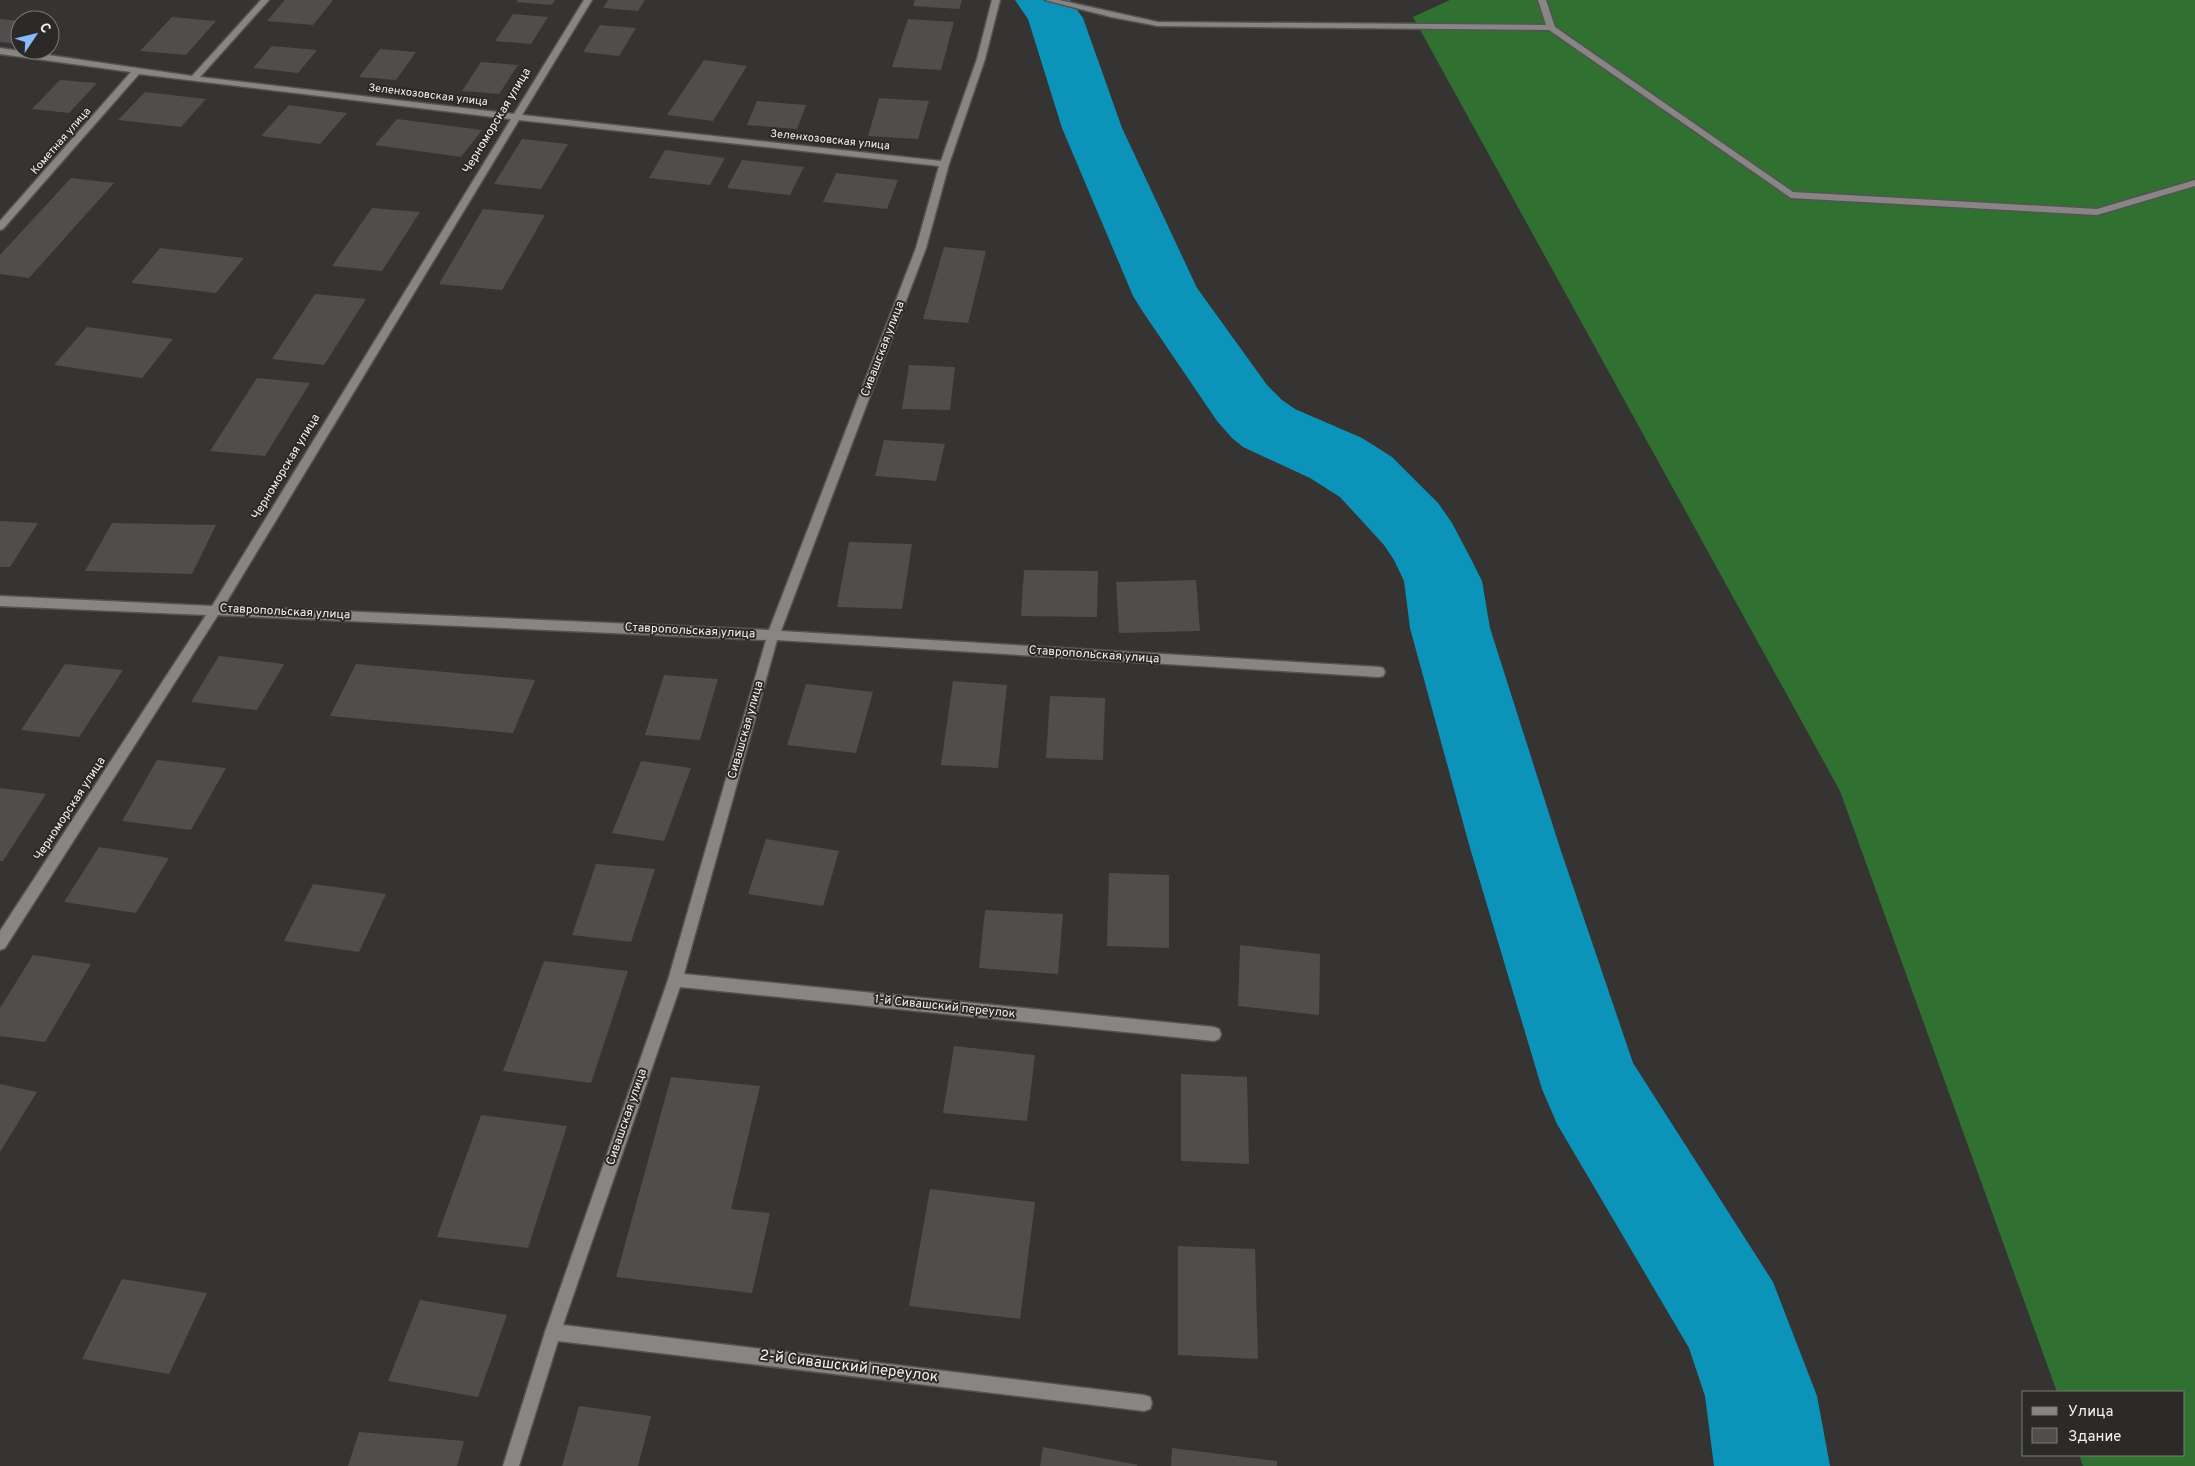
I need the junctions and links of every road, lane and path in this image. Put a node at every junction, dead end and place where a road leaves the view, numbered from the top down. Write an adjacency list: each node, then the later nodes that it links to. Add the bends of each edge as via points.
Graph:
1 (265, 0): 9 (street)
2 (588, 0): 10 (street, Черноморская улица)
3 (996, 0): 11 (street, Сивашская улица, via 981,59)
4 (1049, 0): 6 (street, via 1158,24)
5 (1542, 0): 6 (street)
6 (1551, 28): 12 (street, via 1791,195 2097,212)
7 (0, 51): 8 (street, Зеленхозовская улица)
8 (138, 70): 9 (street, Зеленхозовская улица); 13 (street, Кометная улица)
9 (194, 79): 10 (street, Зеленхозовская улица)
10 (516, 117): 11 (street, Зеленхозовская улица); 15 (street, Черноморская улица)
11 (944, 164): 16 (street, Сивашская улица, via 921,248)
12 (2195, 183)
13 (0, 227)
14 (0, 601): 15 (street, Ставропольская улица)
15 (216, 609): 16 (street, Ставропольская улица); 18 (street, Черноморская улица)
16 (773, 635): 17 (street, Ставропольская улица); 19 (street, Сивашская улица)
17 (1379, 672)
18 (0, 943)
19 (675, 980): 20 (street, 1-й Сивашский переулок); 21 (street, Сивашская улица)
20 (1214, 1034)
21 (553, 1332): 22 (street, 2-й Сивашский переулок); 23 (street, Сивашская улица)
22 (1144, 1403)
23 (512, 1466)

